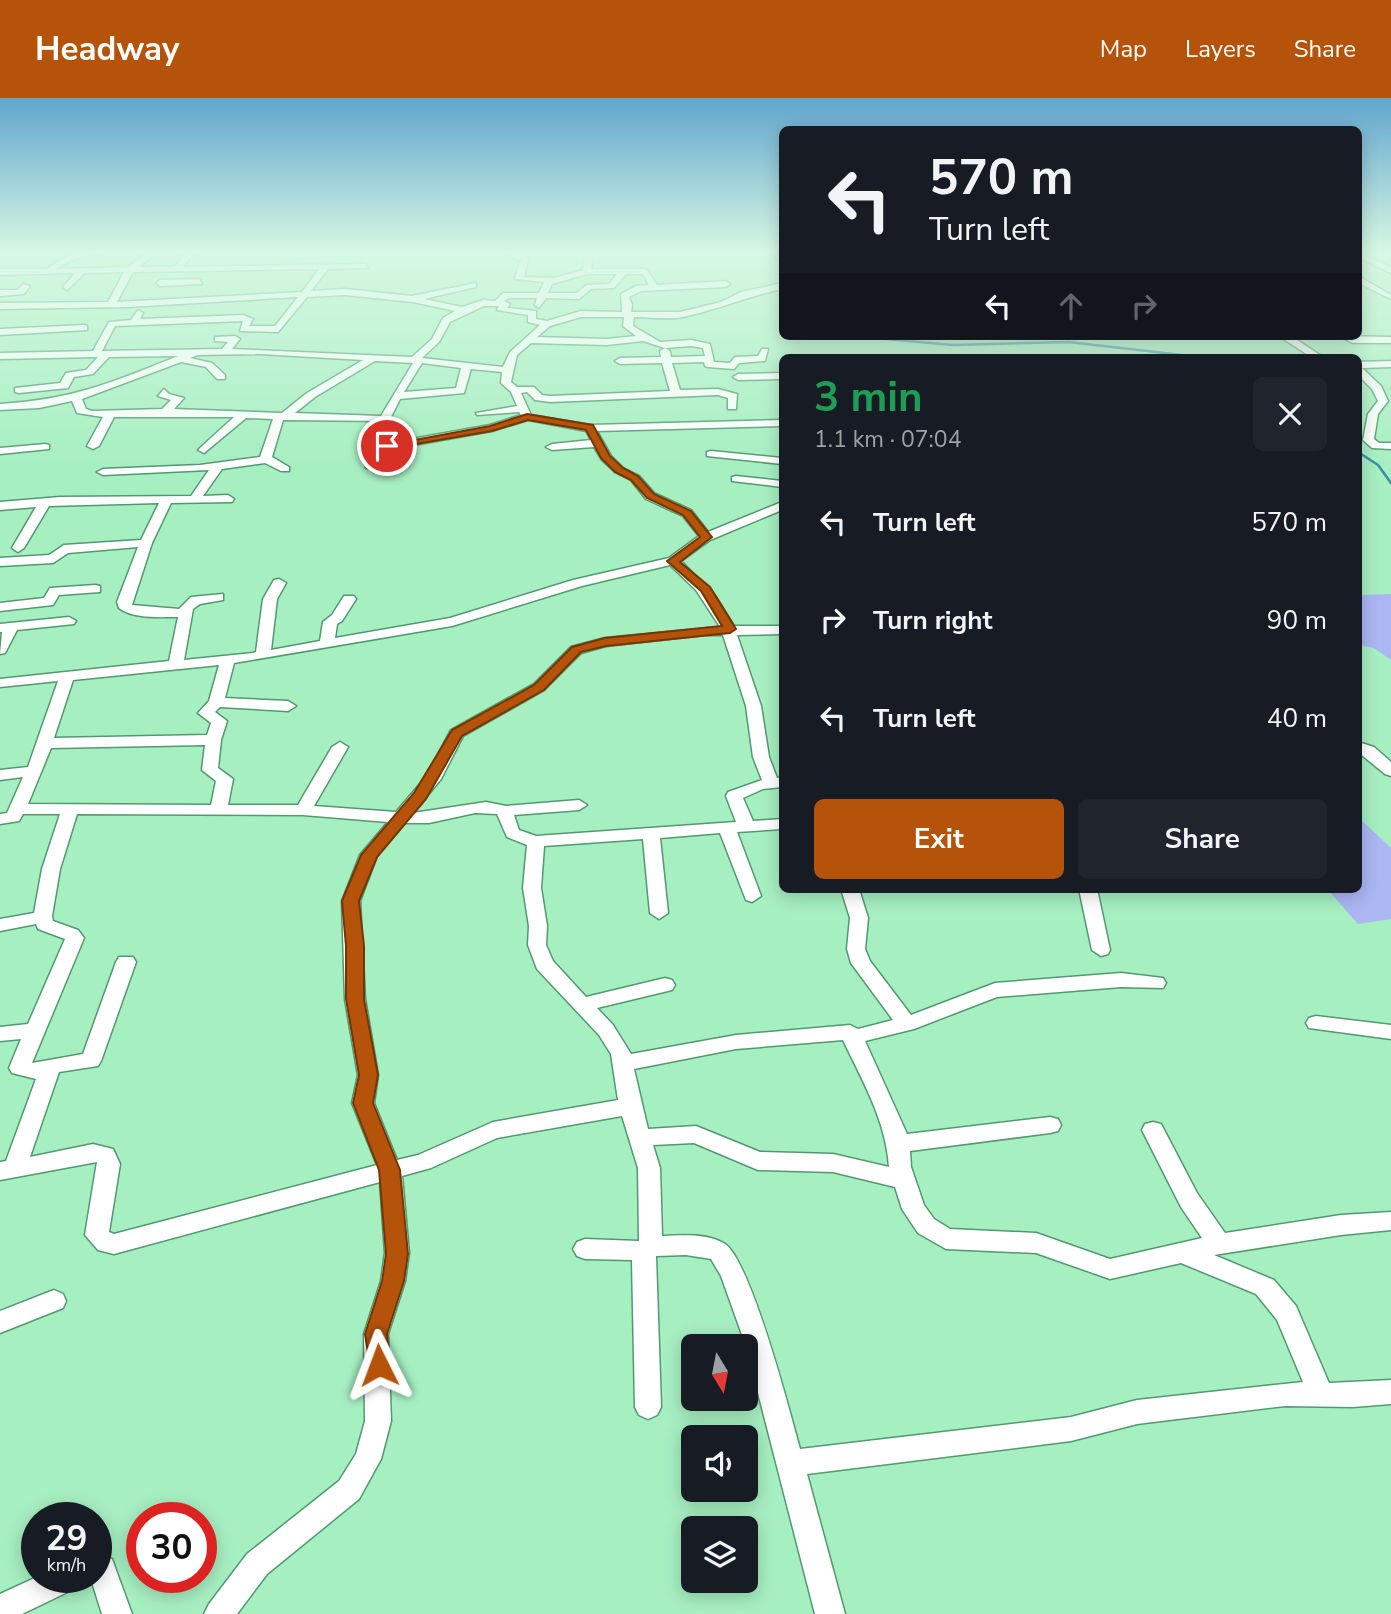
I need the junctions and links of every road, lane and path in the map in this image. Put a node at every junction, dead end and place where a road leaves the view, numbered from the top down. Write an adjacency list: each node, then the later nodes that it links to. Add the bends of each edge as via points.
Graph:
1 (113, 324): 22 (street)
2 (246, 324): 7 (street, via 243,329)
3 (282, 324): 7 (street, via 278,329)
4 (444, 324): 29 (street, via 436,340)
5 (547, 324): 13 (street)
6 (630, 324): 10 (street, via 630,329)
7 (261, 325): 12 (street, via 253,335)
8 (5, 332): 9 (street)
9 (79, 332)
10 (646, 338): 13 (street); 18 (street, via 649,344)
11 (218, 339): 12 (street)
12 (235, 339): 19 (street)
13 (530, 340): 35 (street, via 513,354)
14 (1290, 340): 23 (street)
15 (1362, 340): 16 (street)
16 (1391, 340)
17 (397, 347): 26 (street)
18 (664, 348): 27 (street, via 698,343 707,346); 30 (street)
19 (225, 351): 21 (street); 25 (street)
20 (765, 351): 37 (street, via 762,359 735,360)
21 (192, 353): 22 (street); 28 (street)
22 (101, 354): 24 (street, via 64,350); 40 (street, via 89,372 71,374 60,387)
23 (1313, 354)
24 (0, 356)
25 (373, 358): 26 (street); 57 (street)
26 (387, 359): 29 (street)
27 (711, 359): 30 (street); 37 (street, via 708,364)
28 (183, 360): 39 (street, via 202,362); 47 (street)
29 (416, 360): 33 (street); 46 (street)
30 (669, 360): 31 (street); 45 (street)
31 (620, 361)
32 (1391, 364): 34 (street)
33 (467, 365): 35 (street); 46 (street, via 460,391)
34 (1362, 367)
35 (506, 369): 42 (street, via 506,383)
36 (1362, 371): 48 (street)
37 (736, 372): 38 (street); 44 (street)
38 (779, 376)
39 (222, 377)
40 (43, 389): 41 (street); 49 (street)
41 (19, 390)
42 (514, 390): 45 (street, via 530,389 541,398); 53 (street)
43 (164, 392): 55 (street, via 163,396 178,398)
44 (741, 392): 45 (street); 51 (street)
45 (677, 394)
46 (396, 396): 57 (street, via 386,419)
47 (75, 398): 49 (street); 54 (street, via 85,414)
48 (1387, 401): 64 (street, via 1375,409 1368,440 1376,446)
49 (39, 405): 50 (street)
50 (0, 407)
51 (732, 407)
52 (481, 413): 53 (street)
53 (525, 413): 60 (street); 73 (street, via 492,428 382,447 370,458)
54 (110, 414): 55 (street); 63 (street)
55 (166, 416): 56 (street)
56 (242, 416): 57 (street); 68 (street)
57 (281, 417): 70 (street)
58 (779, 423): 59 (street)
59 (737, 425): 60 (street); 61 (street)
60 (590, 428): 62 (street)
61 (734, 439)
62 (597, 443): 66 (street); 86 (street, via 619,470 635,478 650,496 687,513)
63 (93, 446)
64 (1391, 446)
65 (45, 447): 67 (street)
66 (552, 447)
67 (0, 450)
68 (204, 450)
69 (711, 454): 71 (street)
70 (265, 460): 72 (street); 74 (street)
71 (779, 461)
72 (218, 466): 75 (street); 79 (street)
73 (370, 466)
74 (285, 469)
75 (103, 472)
76 (736, 480): 77 (street)
77 (779, 484)
78 (228, 499): 79 (street)
79 (194, 500): 80 (street)
80 (166, 501): 81 (street); 87 (street)
81 (45, 502): 82 (street); 84 (street)
82 (0, 506)
83 (779, 507): 86 (street)
84 (37, 516): 85 (street); 88 (street)
85 (0, 517)
86 (706, 537): 89 (street)
87 (146, 542): 90 (street, via 64,549 53,559); 96 (street, via 124,602 126,608)
88 (19, 548)
89 (673, 561): 99 (street, via 705,589); 101 (street, via 578,583 452,622)
90 (0, 562)
91 (279, 583): 103 (street, via 270,599)
92 (95, 589): 95 (street, via 55,591 48,602)
93 (218, 597): 96 (street, via 196,600)
94 (349, 599): 101 (street, via 330,622)
95 (0, 607)
96 (184, 613): 105 (street)
97 (69, 621): 98 (street)
98 (6, 628): 102 (street)
99 (730, 629): 100 (street); 117 (street, via 756,713 761,765); 124 (street, via 576,649 539,687 457,733 433,779)
100 (779, 629)
101 (327, 644): 103 (street)
102 (0, 650)
103 (263, 656): 104 (street)
104 (228, 660): 105 (street); 108 (street)
105 (176, 665): 106 (street)
106 (68, 677): 107 (street); 111 (street)
107 (0, 683)
108 (216, 702): 109 (street); 110 (street, via 206,713 219,720)
109 (288, 706)
110 (213, 740): 111 (street); 121 (street, via 210,770 225,779)
111 (45, 743): 114 (street)
112 (340, 747): 122 (street)
113 (1362, 748): 115 (street)
114 (34, 771): 116 (street); 119 (street)
115 (1391, 771)
116 (0, 775)
117 (777, 782): 127 (street, via 734,796)
118 (579, 805): 123 (street)
119 (18, 810): 120 (street); 125 (street, via 13,817)
120 (70, 810): 121 (street); 135 (street, via 57,844)
121 (219, 810): 122 (street)
122 (303, 810): 124 (street)
123 (504, 811): 124 (street, via 492,807 437,818); 130 (street, via 513,835)
124 (401, 818): 156 (street, via 369,855 351,901 357,1022 368,1075 363,1103)
125 (0, 819)
126 (779, 824): 127 (street)
127 (747, 827): 128 (street)
128 (727, 829): 129 (street); 133 (street)
129 (651, 834): 130 (street); 134 (street)
130 (536, 841): 141 (street, via 532,888 537,946 544,964)
131 (851, 893): 143 (street, via 859,918 856,949 861,963)
132 (1089, 893): 137 (street)
133 (752, 896)
134 (659, 913)
135 (42, 917): 136 (street); 144 (street, via 45,925 75,938)
136 (0, 925)
137 (1101, 950)
138 (126, 962): 149 (street, via 91,1061)
139 (1156, 983): 143 (street, via 1121,980 995,990)
140 (665, 985): 141 (street)
141 (581, 1005): 148 (street, via 606,1030)
142 (1316, 1023): 145 (street)
143 (907, 1024): 147 (street)
144 (35, 1031): 146 (street); 149 (street, via 19,1068 36,1071)
145 (1391, 1032)
146 (0, 1034)
147 (853, 1037): 148 (street, via 848,1031 736,1042); 154 (street)
148 (624, 1063): 150 (street)
149 (51, 1065): 155 (street)
150 (631, 1106): 153 (street); 156 (street, via 493,1129 437,1157)
151 (1050, 1125): 154 (street)
152 (1153, 1130): 159 (street, via 1189,1200)
153 (639, 1138): 157 (street, via 696,1134 758,1161 833,1163); 161 (street, via 649,1168)
154 (899, 1143): 157 (street)
155 (7, 1170): 156 (street, via 93,1153 105,1155 109,1164 97,1235 114,1244)
156 (390, 1170): 173 (street, via 396,1269 376,1334 380,1406 368,1460 349,1490 257,1564)
157 (904, 1180): 162 (street, via 926,1226 946,1239 1036,1243 1110,1269)
158 (1391, 1221): 159 (street)
159 (1219, 1244): 162 (street)
160 (585, 1249): 161 (street)
161 (648, 1249): 167 (street); 168 (street, via 702,1247 714,1249 728,1262 755,1338)
162 (1186, 1254): 166 (street, via 1265,1287 1287,1314)
163 (54, 1301): 164 (street)
164 (0, 1322)
165 (1391, 1392): 166 (street)
166 (1320, 1394): 168 (street, via 1137,1412 1071,1429)
167 (648, 1407)
168 (789, 1463): 174 (street)
169 (34, 1593): 171 (street)
170 (110, 1593): 172 (street)
171 (0, 1609)
172 (117, 1614)
173 (219, 1614)
174 (830, 1614)

